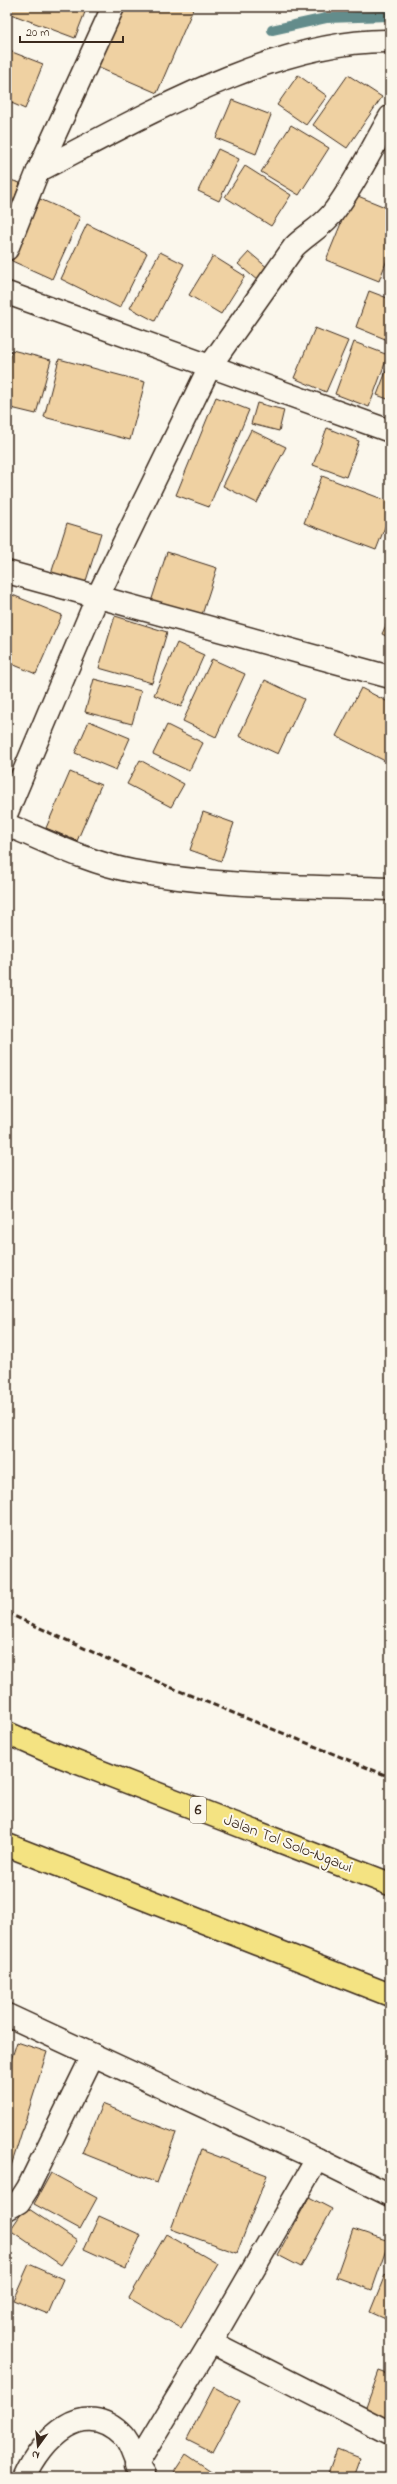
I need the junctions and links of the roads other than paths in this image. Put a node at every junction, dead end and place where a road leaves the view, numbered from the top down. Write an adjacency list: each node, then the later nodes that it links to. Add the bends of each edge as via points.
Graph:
1 (113, 7): 4 (street)
2 (390, 41): 4 (street, via 374,40 317,49 239,72)
3 (390, 117): 7 (street, via 335,210 322,225 304,236 294,247)
4 (38, 171): 5 (street)
5 (7, 249)
6 (7, 293): 7 (street)
7 (210, 366): 8 (street); 10 (street)
8 (390, 431)
9 (7, 572): 10 (street)
10 (97, 598): 11 (street); 12 (street)
11 (390, 677)
12 (7, 812)
13 (7, 825): 14 (street, via 87,858 131,871 189,879)
14 (390, 889)
15 (7, 1733): 17 (highway, Jalan Tol Solo–Ngawi / 6)
16 (7, 1845): 18 (highway)
17 (390, 1884)
18 (390, 1995)
19 (7, 2015): 20 (street)
20 (93, 2055): 21 (street); 23 (street, via 28,2188 19,2202)
21 (317, 2159): 22 (street); 24 (street)
22 (390, 2195)
23 (7, 2209)
24 (211, 2342): 25 (street); 26 (street)
25 (390, 2433)
26 (141, 2471): 27 (street, via 124,2437 113,2428 95,2421 80,2419 58,2431 33,2460)
27 (25, 2477)

